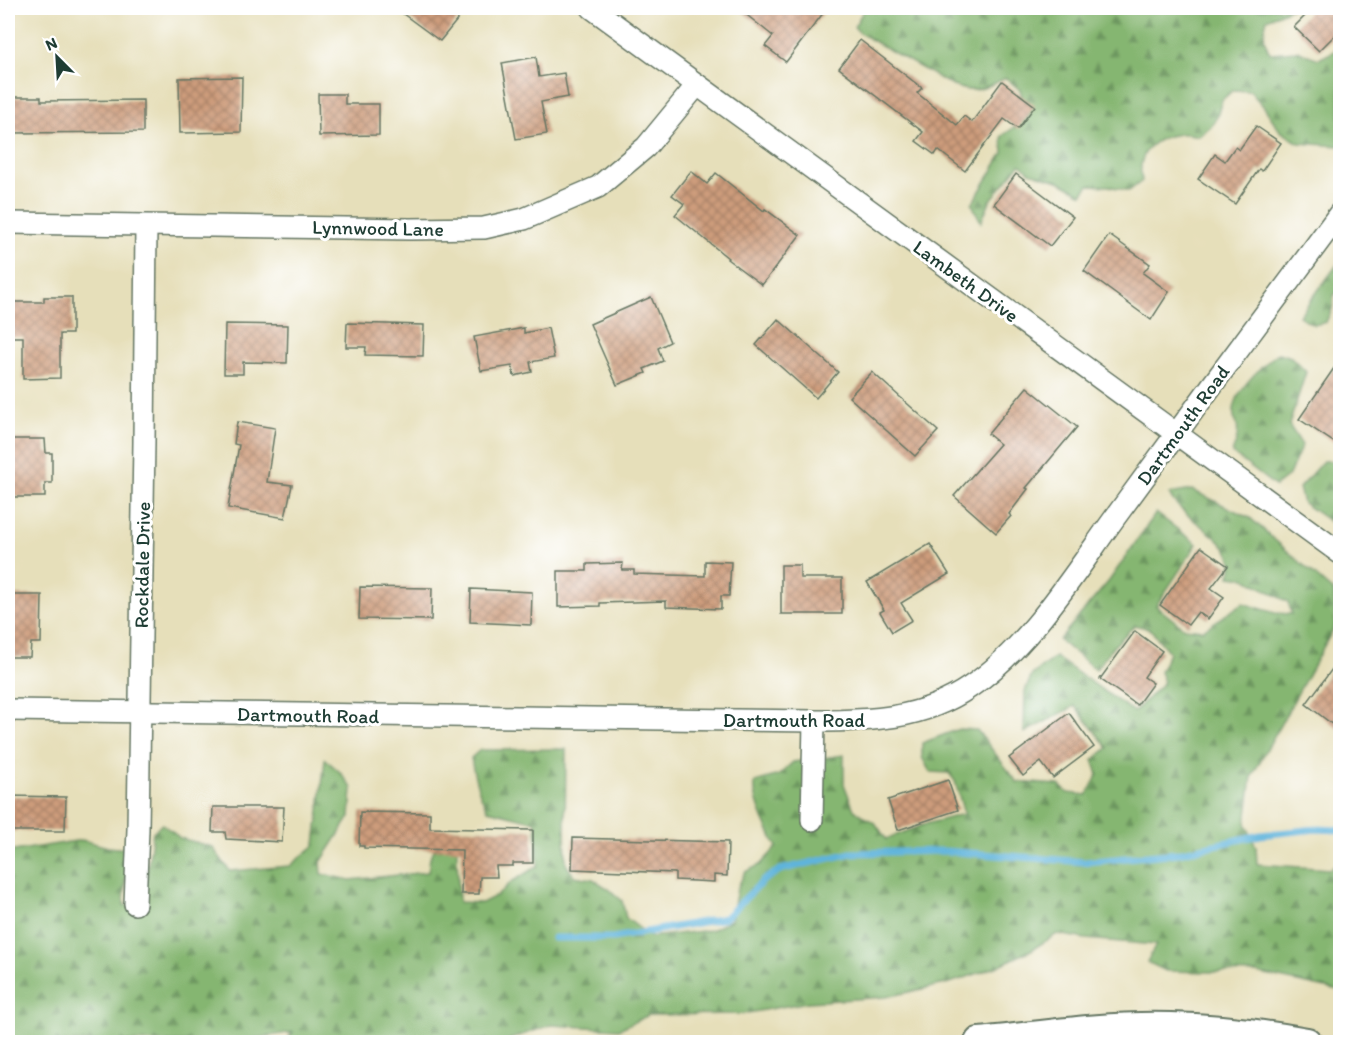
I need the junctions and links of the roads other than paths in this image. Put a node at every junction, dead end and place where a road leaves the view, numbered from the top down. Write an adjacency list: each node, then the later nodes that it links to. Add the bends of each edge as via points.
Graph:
1 (592, 8): 2 (street, Lambeth Drive)
2 (697, 86): 5 (street, Lynnwood Lane, via 646,147 598,187 524,219 484,228 451,229); 6 (street, Lambeth Drive)
3 (1341, 213): 6 (street, Dartmouth Road)
4 (8, 223): 5 (street, Lynnwood Lane)
5 (146, 226): 9 (street, Rockdale Drive)
6 (1176, 432): 7 (street, Lambeth Drive); 10 (street, Dartmouth Road, via 1033,629 986,676 955,697 922,711 892,718)
7 (1341, 554)
8 (8, 710): 9 (street, Dartmouth Road)
9 (138, 712): 10 (street, Dartmouth Road); 12 (street, Rockdale Drive)
10 (814, 722): 11 (street)
11 (812, 819)
12 (135, 904)
13 (979, 1042): 14 (street, via 1110,1028 1171,1027 1256,1033)
14 (1308, 1042)

